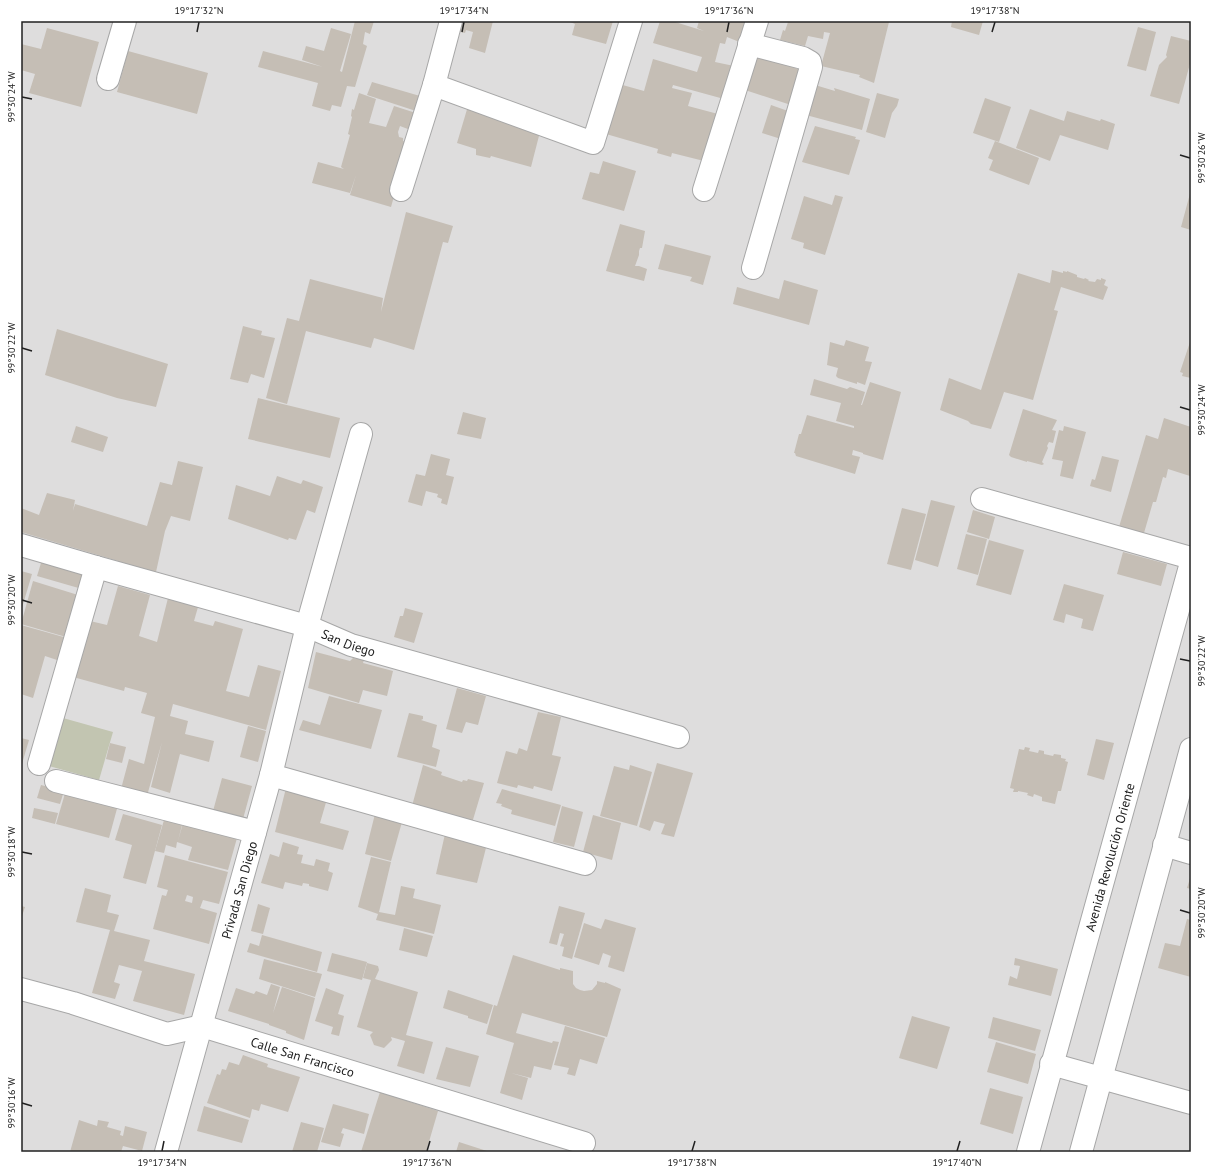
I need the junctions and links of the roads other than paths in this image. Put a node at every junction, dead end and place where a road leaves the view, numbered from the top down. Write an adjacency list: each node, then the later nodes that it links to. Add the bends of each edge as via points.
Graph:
1 (125, 21): 6 (street)
2 (451, 21): 7 (street)
3 (631, 21): 7 (street, via 593,143)
4 (757, 21): 5 (street)
5 (749, 44): 9 (street); 10 (street, via 803,58 810,62 811,67)
6 (108, 79)
7 (434, 86): 8 (street)
8 (401, 190)
9 (704, 190)
10 (753, 268)
11 (361, 434): 17 (street, Privada San Diego)
12 (982, 499): 14 (street)
13 (21, 545): 16 (street, San Diego)
14 (1191, 558)
15 (1191, 562): 18 (street, Avenida Revolución Oriente)
16 (96, 567): 17 (street, San Diego); 21 (street)
17 (307, 626): 19 (street, San Diego, via 351,645); 22 (street, Privada San Diego)
18 (1183, 628): 30 (street, Avenida Revolución Oriente)
19 (678, 737)
20 (1191, 749): 25 (street)
21 (39, 764)
22 (271, 775): 24 (street, Privada San Diego); 27 (street)
23 (56, 781): 24 (street)
24 (255, 832): 29 (street, Privada San Diego)
25 (1164, 845): 26 (street); 31 (street)
26 (1191, 852)
27 (585, 864)
28 (21, 989): 29 (street, via 168,1034)
29 (202, 1026): 33 (street, Calle San Francisco); 34 (street, Privada San Diego)
30 (1051, 1064): 31 (street); 35 (street, Avenida Revolución Oriente)
31 (1101, 1078): 32 (street); 36 (street)
32 (1191, 1103)
33 (584, 1143)
34 (166, 1152)
35 (1028, 1152)
36 (1081, 1152)

